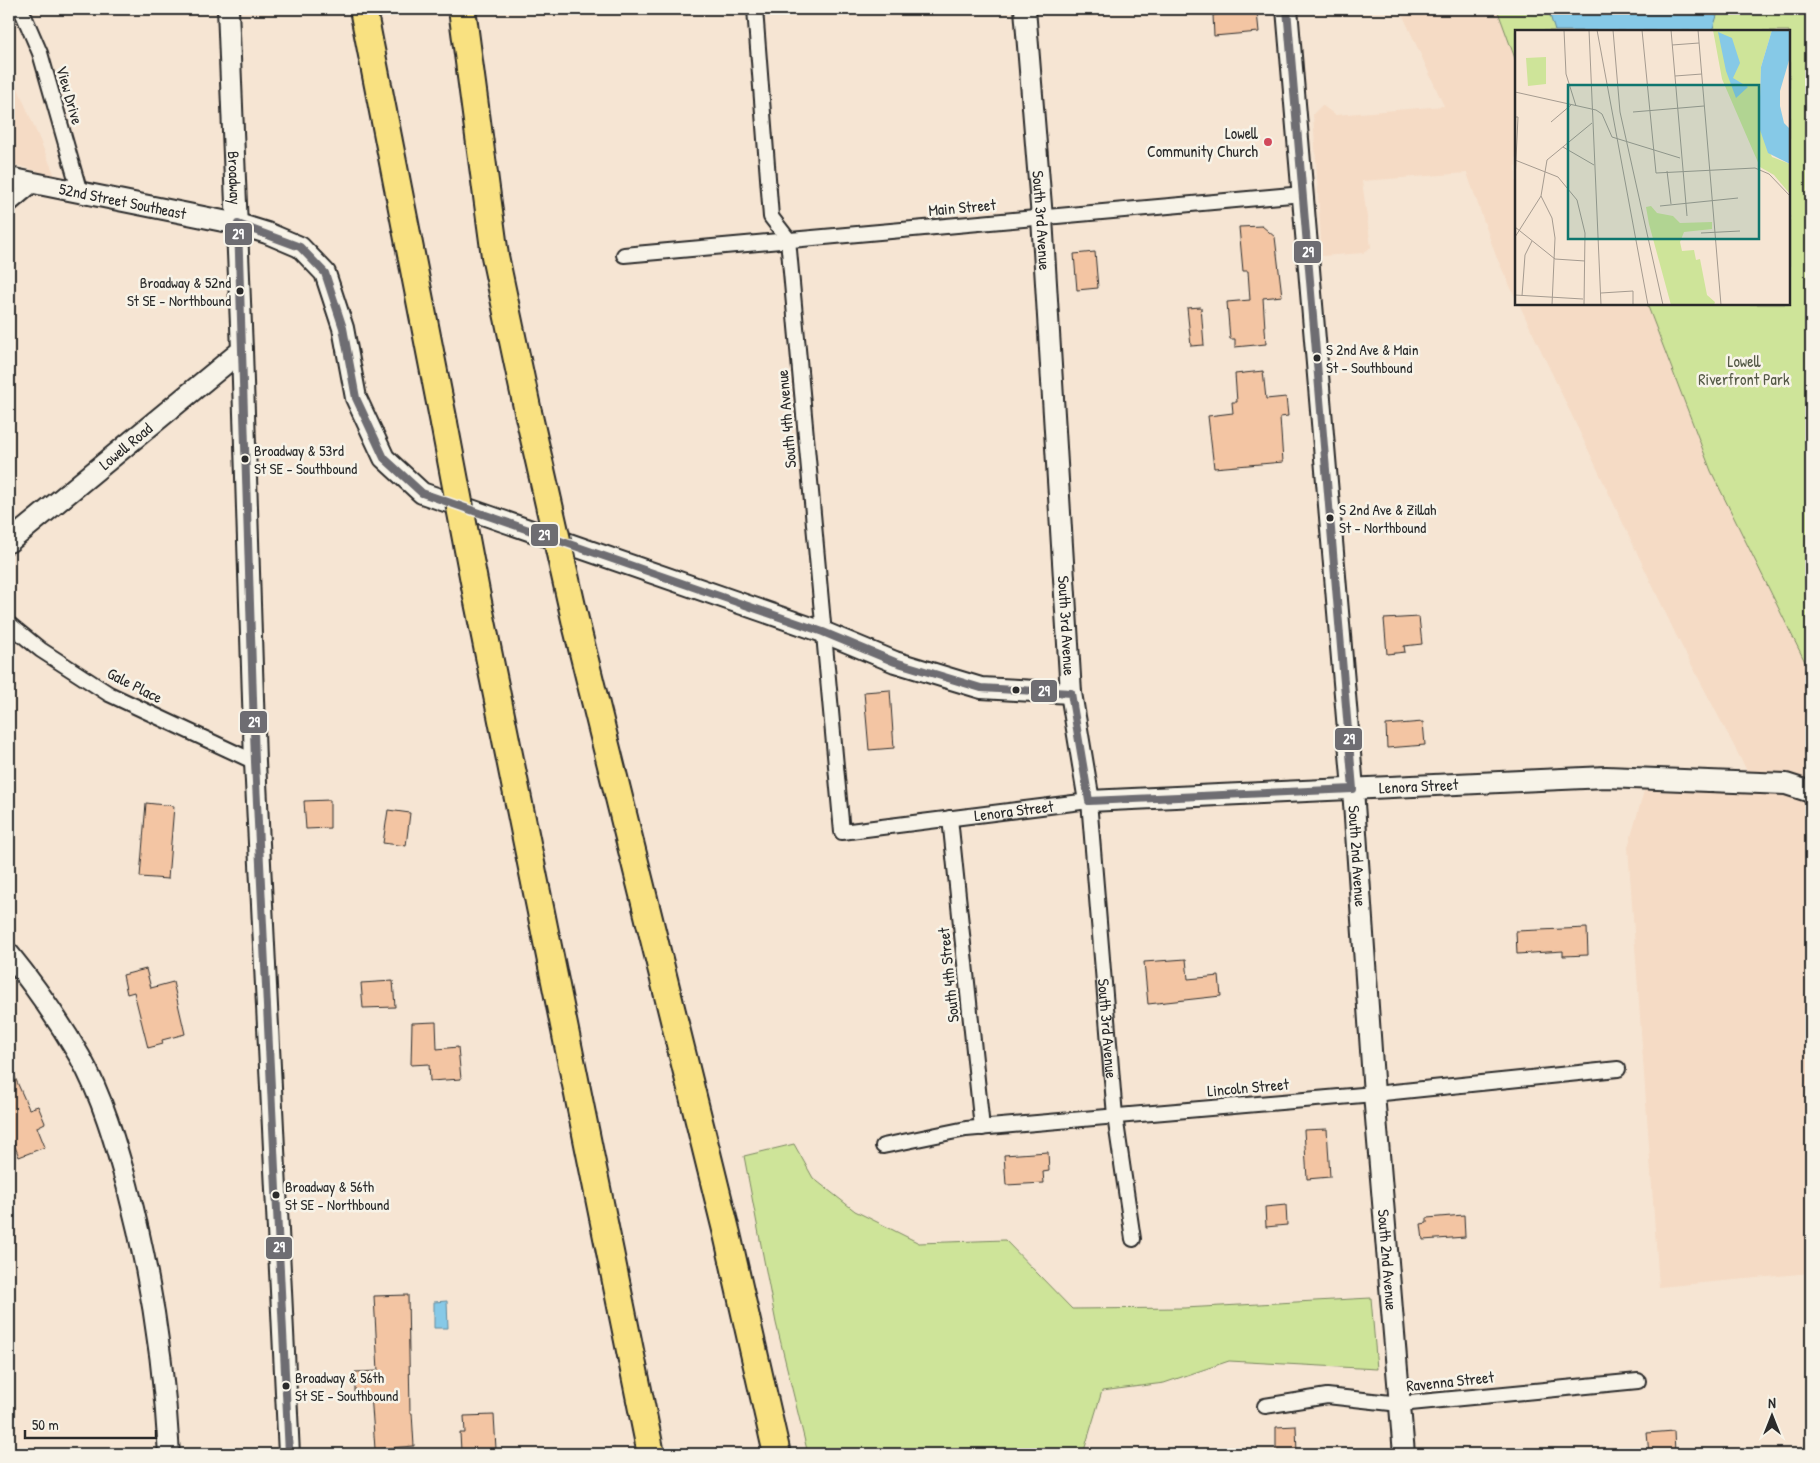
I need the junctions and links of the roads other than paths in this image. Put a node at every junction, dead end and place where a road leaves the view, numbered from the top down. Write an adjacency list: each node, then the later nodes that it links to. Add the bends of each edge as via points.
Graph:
1 (21, 9): 10 (street, View Drive, via 40,53)
2 (228, 9): 14 (street, Broadway)
3 (363, 9): 40 (highway, bridge, via 477,597)
4 (462, 9): 41 (highway, bridge, via 494,256 576,624 727,1234)
5 (755, 9): 15 (street, via 771,217)
6 (1025, 9): 13 (street, South 3rd Avenue)
7 (1287, 9): 11 (street, South 2nd Avenue)
8 (9, 178): 9 (street, 52nd Street Southeast)
9 (34, 184): 10 (street, 52nd Street Southeast); 12 (street)
10 (80, 193): 14 (street, 52nd Street Southeast)
11 (1303, 194): 13 (street, Main Street); 23 (street, South 2nd Avenue)
12 (9, 206)
13 (1042, 218): 15 (street, Main Street); 21 (street, South 3rd Avenue)
14 (238, 224): 17 (street, Broadway); 20 (street, via 300,247 325,273 343,328 356,398 384,458 422,493)
15 (788, 239): 16 (street, Main Street); 20 (street, South 4th Avenue)
16 (624, 255)
17 (242, 350): 18 (street, Lowell Road); 22 (street, Broadway)
18 (9, 542)
19 (9, 624): 22 (street, Gale Place, via 109,694)
20 (823, 632): 21 (street, via 895,662 981,688); 27 (street, South 4th Avenue)
21 (1071, 693): 25 (street, South 3rd Avenue)
22 (255, 762): 39 (street, Broadway)
23 (1353, 789): 24 (street, Lenora Street, via 1606,778 1786,784); 25 (street, Lenora Street); 30 (street, South 2nd Avenue)
24 (1811, 792)
25 (1089, 801): 26 (street, Lenora Street); 31 (street, South 3rd Avenue)
26 (950, 818): 27 (street, Lenora Street); 32 (street, South 4th Street)
27 (842, 832)
28 (9, 954): 38 (street, via 37,989 80,1058 95,1088 118,1151 158,1322)
29 (1618, 1069): 30 (street, Lincoln Street)
30 (1374, 1094): 31 (street, Lincoln Street); 36 (street, South 2nd Avenue)
31 (1115, 1116): 32 (street, Lincoln Street); 34 (street, South 3rd Avenue)
32 (982, 1128): 33 (street, Lincoln Street)
33 (883, 1146)
34 (1133, 1239)
35 (1638, 1381): 36 (street, Ravenna Street)
36 (1400, 1404): 37 (street, Ravenna Street, via 1327,1396); 42 (street, South 2nd Avenue)
37 (1265, 1406)
38 (169, 1454)
39 (290, 1454)
40 (651, 1454)
41 (776, 1454)
42 (1404, 1454)

